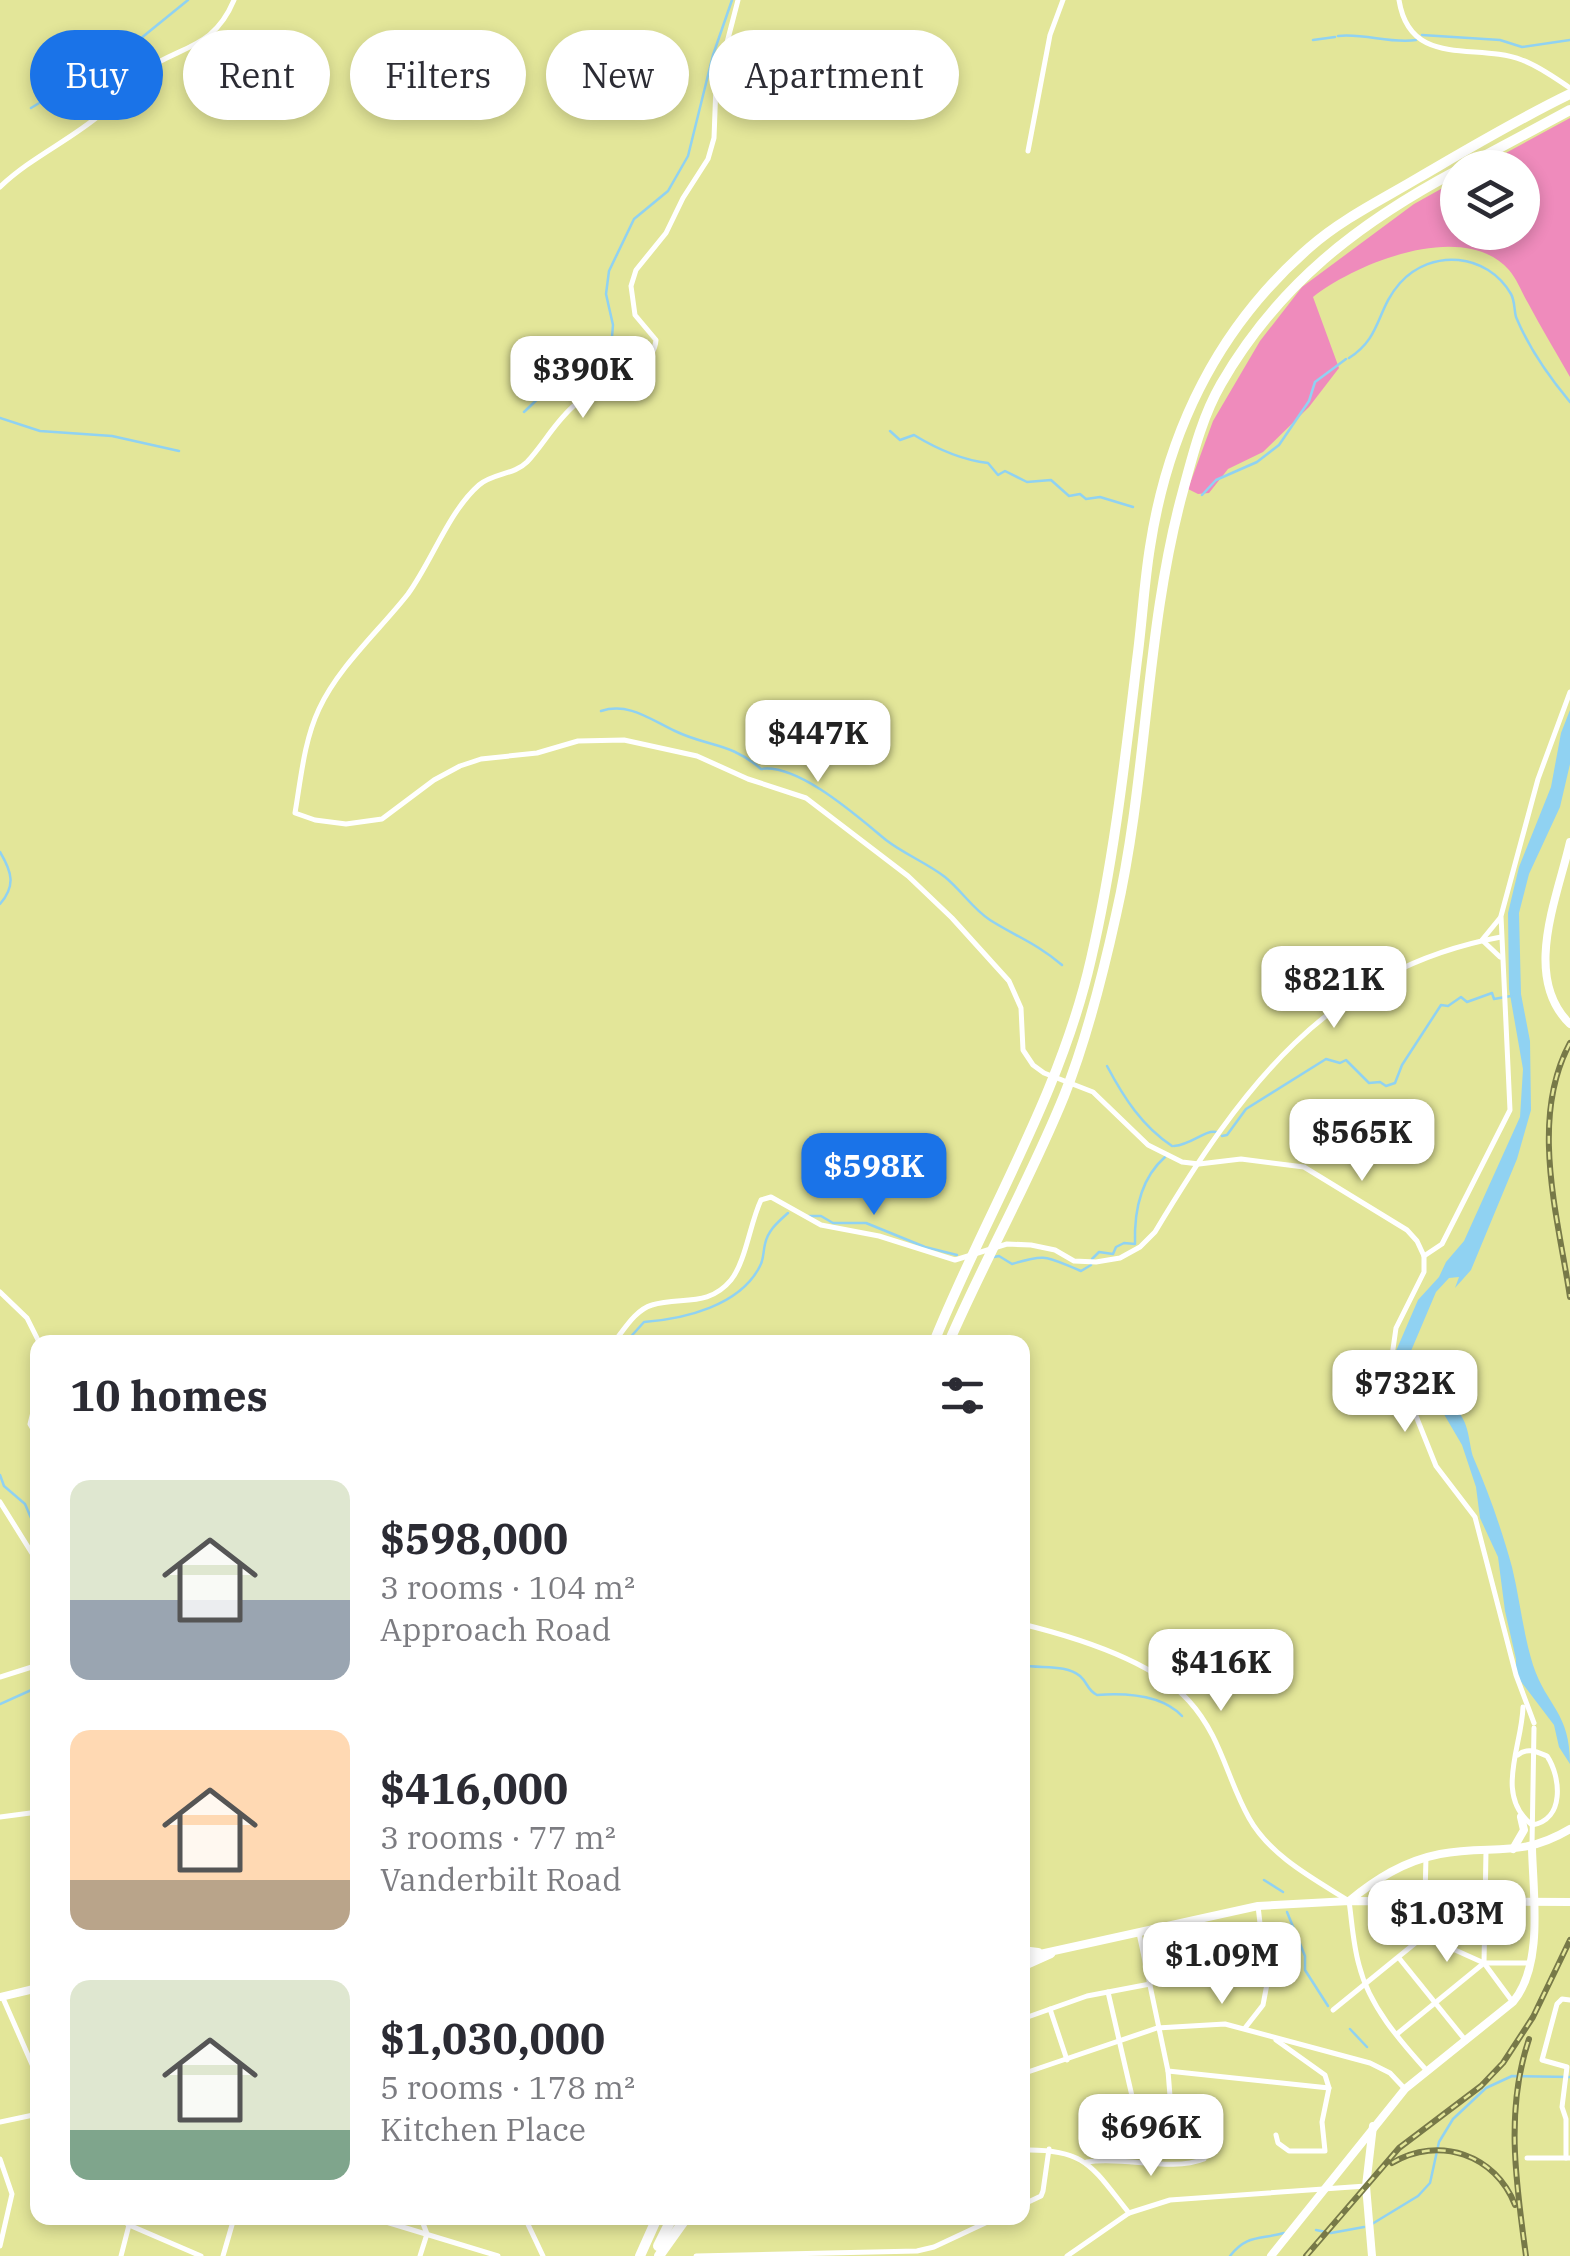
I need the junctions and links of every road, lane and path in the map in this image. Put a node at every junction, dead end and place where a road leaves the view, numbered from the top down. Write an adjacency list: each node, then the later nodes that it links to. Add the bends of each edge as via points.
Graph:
1 (234, 0): 10 (street, via 202,43 139,74 101,114)
2 (738, 0): 20 (street, via 716,85 708,159 631,286 635,314 656,340 654,352 646,364 575,404 526,463 488,478 468,497 409,592 320,706 295,813 346,824 382,819 434,780 482,758 602,739 697,756 806,798 908,876 1001,970 1017,993 1023,1050 1033,1065 1094,1092 1148,1144)
3 (1063, 0): 8 (street)
4 (1399, 0): 5 (street, via 1404,20 1423,42 1521,59)
5 (1567, 93): 25 (highway, via 1344,220 1310,247 1227,342 1192,399 1155,520 1108,878 1090,964 1050,1091)
6 (1570, 110): 7 (highway)
7 (1495, 150)
8 (1028, 151)
9 (1440, 181): 26 (highway, via 1353,232 1286,294 1220,385 1198,436 1170,536 1138,800 1116,916 1064,1096)
10 (0, 187)
11 (1570, 692): 13 (street)
12 (1570, 842): 17 (main road, via 1544,959 1547,987)
13 (1501, 916): 14 (street); 15 (street)
14 (1501, 937): 15 (street); 16 (street)
15 (1482, 940): 16 (street); 18 (street, via 1392,972 1331,1010 1262,1074)
16 (1502, 959): 21 (street, via 1510,1110 1442,1244)
17 (1570, 1024)
18 (1213, 1143): 19 (street); 20 (street)
19 (1224, 1159): 20 (street); 21 (street, via 1285,1162 1318,1173 1406,1230)
20 (1199, 1164): 24 (street, via 1140,1247 1096,1262 1031,1244 1007,1244 956,1260 821,1225 770,1197 752,1220 729,1282 691,1302 650,1305)
21 (1424, 1256): 32 (street, via 1392,1356 1436,1466 1475,1518)
22 (0, 1292): 23 (street)
23 (36, 1335)
24 (619, 1335)
25 (937, 1335)
26 (952, 1335)
27 (0, 1502): 28 (street)
28 (30, 1550)
29 (1030, 1627): 44 (street, via 1105,1651 1187,1698 1208,1727 1253,1824 1284,1857)
30 (30, 1668): 31 (street)
31 (0, 1677)
32 (1524, 1702): 33 (street, via 1534,1726); 34 (street)
33 (1533, 1751): 34 (street); 38 (street); 38 (street, via 1547,1756 1559,1781 1550,1815)
34 (1516, 1756): 36 (street, via 1511,1794)
35 (30, 1813): 37 (street)
36 (1521, 1816): 38 (street); 41 (main road, via 1523,1834)
37 (0, 1817)
38 (1532, 1825): 40 (street)
39 (1568, 1830): 40 (main road)
40 (1532, 1848): 41 (main road); 46 (main road)
41 (1512, 1850): 42 (main road)
42 (1486, 1851): 43 (main road); 45 (street)
43 (1426, 1857): 44 (main road, via 1385,1874); 48 (street)
44 (1349, 1901): 48 (main road); 49 (main road); 60 (street)
45 (1486, 1902): 46 (main road); 48 (main road); 57 (street)
46 (1534, 1902): 47 (main road); 56 (main road)
47 (1570, 1902)
48 (1426, 1903): 51 (street)
49 (1258, 1906): 50 (main road); 71 (street, via 1268,1984 1263,2005)
50 (1139, 1930): 52 (main road); 59 (street)
51 (1424, 1936): 55 (street); 57 (street)
52 (1055, 1952): 53 (main road); 58 (main road)
53 (1038, 1953): 54 (highway)
54 (1030, 1954)
55 (1399, 1958): 60 (street); 66 (street)
56 (1532, 1962): 57 (street); 65 (main road)
57 (1484, 1964): 65 (street); 66 (street)
58 (1030, 1965)
59 (1150, 1984): 62 (street); 70 (street)
60 (1366, 1984): 68 (street); 72 (street)
61 (30, 1990): 63 (main road)
62 (1108, 1992): 67 (street); 75 (street)
63 (1, 1996): 76 (street)
64 (1570, 2000): 82 (street, via 1557,2004 1542,2060 1567,2066)
65 (1513, 2002): 74 (main road)
66 (1435, 2004): 72 (street); 74 (street)
67 (1050, 2009): 69 (street); 77 (street)
68 (1333, 2010)
69 (1030, 2017)
70 (1157, 2028): 71 (street); 75 (street); 80 (street)
71 (1245, 2028): 73 (street)
72 (1397, 2034): 81 (street)
73 (1274, 2038): 83 (street, via 1325,2075); 84 (street, via 1370,2063)
74 (1466, 2041): 81 (main road)
75 (1120, 2043): 77 (street); 86 (street)
76 (28, 2059): 78 (street)
77 (1066, 2060): 79 (street)
78 (30, 2063)
79 (1030, 2071)
80 (1168, 2071): 83 (street); 85 (street)
81 (1428, 2072): 84 (main road)
82 (1568, 2076): 94 (street, via 1562,2091)
83 (1328, 2088): 90 (street, via 1325,2151 1290,2151)
84 (1405, 2090): 89 (main road)
85 (1170, 2096)
86 (1136, 2110)
87 (30, 2116): 88 (street)
88 (0, 2122)
89 (1373, 2126): 98 (main road); 99 (main road)
90 (1276, 2135)
91 (1049, 2149): 92 (street); 97 (street); 100 (street, via 1044,2190)
92 (1030, 2150)
93 (1527, 2158): 94 (street)
94 (1568, 2158)
95 (0, 2159): 112 (street, via 12,2194)
96 (1204, 2159): 97 (street)
97 (1087, 2162): 101 (street)
98 (1366, 2186): 99 (street); 124 (main road)
99 (1328, 2187): 101 (street, via 1170,2200); 123 (main road)
100 (1030, 2201)
101 (1129, 2213): 122 (street)
102 (129, 2225): 113 (street); 114 (street)
103 (232, 2225): 115 (street)
104 (402, 2225): 111 (street)
105 (424, 2225): 111 (street)
106 (528, 2225): 118 (street)
107 (654, 2225): 119 (highway)
108 (669, 2225): 120 (highway)
109 (680, 2225): 120 (highway)
110 (981, 2225): 121 (street, via 917,2250)
111 (427, 2234): 116 (street); 117 (street)
112 (0, 2246)
113 (122, 2256)
114 (201, 2256)
115 (223, 2256)
116 (420, 2256)
117 (498, 2256)
118 (543, 2256)
119 (640, 2256)
120 (656, 2256)
121 (696, 2256)
122 (1067, 2256)
123 (1270, 2256)
124 (1372, 2256)

